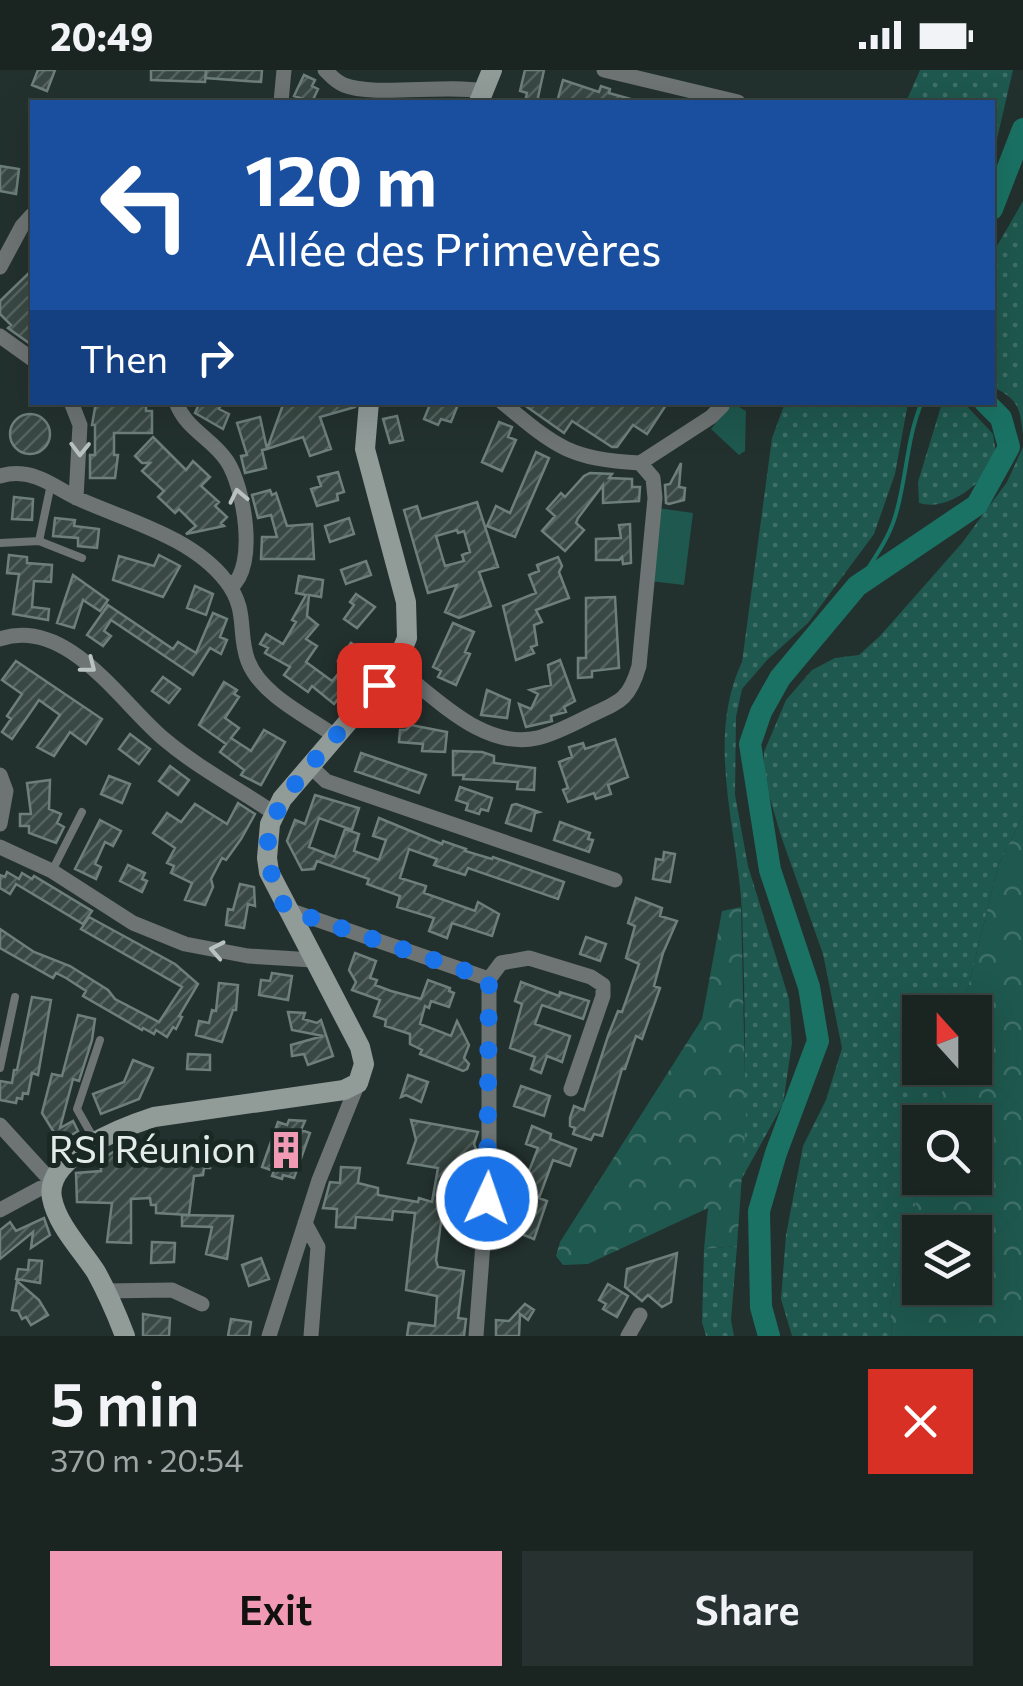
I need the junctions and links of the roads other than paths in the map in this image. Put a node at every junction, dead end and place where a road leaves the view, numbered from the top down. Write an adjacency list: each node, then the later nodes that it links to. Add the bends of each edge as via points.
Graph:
1 (284, 70): 6 (street)
2 (325, 70): 5 (street, via 347,86 457,86)
3 (492, 70): 5 (main road)
4 (604, 70): 7 (street)
5 (481, 97)
6 (281, 100)
7 (730, 100)
8 (30, 217): 9 (street)
9 (0, 267)
10 (0, 336): 11 (street)
11 (30, 358)
12 (73, 405): 20 (street, one-way to 20, via 80,425)
13 (177, 405): 24 (street, one-way to 13, via 248,546 232,470)
14 (368, 405): 26 (main road, via 370,478 408,612 407,638)
15 (506, 405): 17 (street, via 572,454)
16 (722, 406): 17 (street)
17 (640, 463): 26 (street, via 653,478 655,498 632,690 557,732 508,738 485,734)
18 (0, 476): 19 (street, via 25,474)
19 (52, 484): 20 (street); 21 (lane)
20 (76, 498): 24 (street, via 204,558)
21 (39, 540): 22 (lane); 23 (lane)
22 (0, 543)
23 (82, 558)
24 (231, 588): 27 (street, via 254,673)
25 (0, 639): 31 (street, one-way to 31, via 27,635 86,662 164,739)
26 (395, 666): 27 (main road)
27 (335, 736): 28 (main road)
28 (310, 766): 31 (main road); 35 (street, via 326,781)
29 (0, 775): 32 (street, via 6,791)
30 (82, 812): 34 (lane)
31 (274, 813): 36 (main road, via 267,858)
32 (0, 824)
33 (0, 847): 34 (street)
34 (52, 871): 37 (street, one-way to 34, via 185,944 134,923)
35 (615, 880)
36 (286, 909): 37 (main road); 38 (street)
37 (313, 960): 42 (main road, via 360,1047)
38 (489, 979): 43 (street, via 501,964 529,958 603,985); 55 (street, via 489,1164)
39 (15, 997): 41 (lane)
40 (100, 1040): 45 (lane, via 78,1109)
41 (0, 1068)
42 (358, 1083): 45 (main road, via 154,1117); 48 (street)
43 (571, 1089)
44 (0, 1125): 46 (street)
45 (96, 1143): 46 (main road, via 60,1168)
46 (52, 1182): 47 (street); 49 (main road, via 56,1211)
47 (0, 1210)
48 (305, 1223): 53 (street); 54 (street, via 318,1248)
49 (106, 1291): 50 (street, via 172,1290); 52 (main road)
50 (202, 1304)
51 (640, 1315): 56 (street)
52 (125, 1336)
53 (269, 1336)
54 (311, 1336)
55 (476, 1336)
56 (628, 1336)

